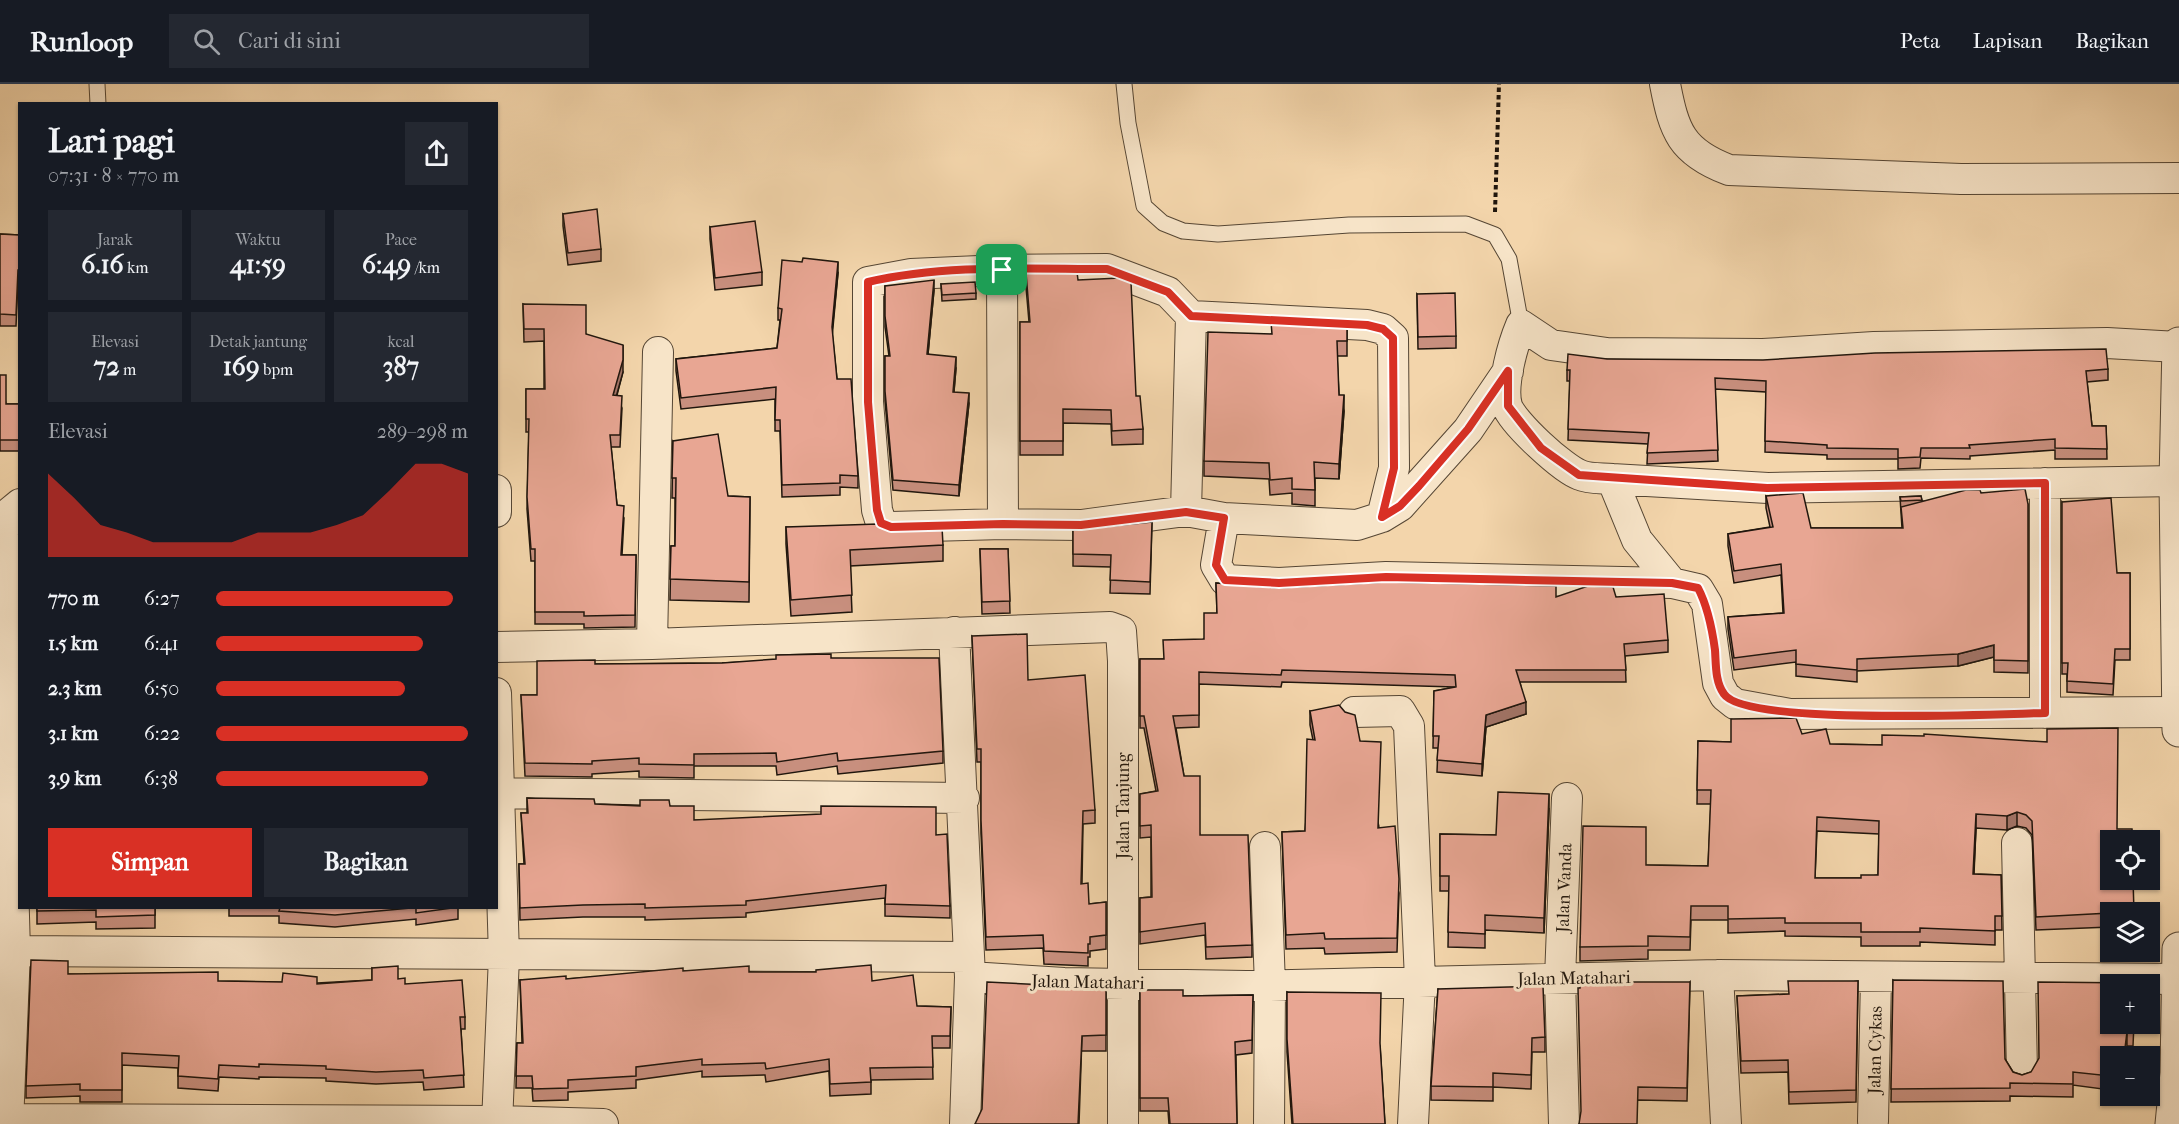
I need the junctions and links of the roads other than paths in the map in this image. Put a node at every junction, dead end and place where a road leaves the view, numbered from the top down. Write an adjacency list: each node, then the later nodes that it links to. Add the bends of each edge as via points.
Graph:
1 (97, 84): 4 (lane)
2 (1124, 84): 8 (lane, via 1144,206 1163,223 1183,231 1218,234 1349,225 1466,224 1495,235 1509,259)
3 (1665, 84): 5 (street, via 1675,129 1709,162 1729,170 1961,179)
4 (98, 102)
5 (2179, 178)
6 (1002, 270): 7 (street, via 1107,269 1168,292); 19 (street); 19 (street, via 911,274 868,282 868,402 881,523 891,527)
7 (1191, 316): 16 (street); 17 (street, via 1367,325 1383,329 1393,338 1394,468)
8 (1521, 325): 9 (street, via 1551,345 1607,353 1763,354 1874,347); 11 (street)
9 (2179, 345): 13 (street)
10 (658, 351): 22 (street)
11 (1508, 371): 12 (street, via 1508,406 1541,448 1579,475); 17 (street, via 1468,429 1419,486 1400,506)
12 (1612, 479): 14 (street, via 1767,488); 20 (street, via 1636,540)
13 (2176, 481): 14 (street); 26 (street)
14 (2045, 483): 27 (street)
15 (18, 506): 23 (street, via 9,513 3,532)
16 (1186, 512): 18 (street); 19 (street, via 1081,525)
17 (1382, 517): 18 (street, via 1357,525)
18 (1224, 518): 20 (street, via 1216,565 1225,580 1279,583 1386,577)
19 (1003, 524)
20 (1672, 583): 27 (street, via 1698,588 1707,604 1718,683 1735,704 1790,714)
21 (954, 632): 22 (street); 31 (street); 45 (street, Jalan Tanjung, via 1110,627 1121,631)
22 (652, 645): 24 (street)
23 (12, 647): 29 (street)
24 (498, 647)
25 (1354, 712): 44 (street, via 1400,711 1409,726)
26 (2178, 712): 27 (street); 28 (street)
27 (2045, 713)
28 (2179, 730)
29 (15, 790): 35 (street)
30 (498, 793): 31 (street); 37 (street)
31 (964, 798): 39 (street)
32 (1567, 798): 41 (street, Jalan Vanda)
33 (2017, 843): 43 (street)
34 (1265, 848): 46 (street)
35 (7, 886): 36 (street)
36 (15, 951): 37 (street, Jalan Matahari); 49 (street)
37 (504, 956): 39 (street, Jalan Matahari); 50 (street)
38 (2178, 964): 43 (street, Jalan Matahari); 58 (street, via 2177,1074)
39 (970, 967): 45 (street, Jalan Matahari, via 1064,983); 52 (street)
40 (1718, 975): 41 (street, Jalan Matahari); 42 (street, Jalan Matahari); 57 (street)
41 (1560, 978): 44 (street, Jalan Matahari); 56 (street, Jalan Vanda)
42 (1876, 978): 43 (street, Jalan Matahari); 48 (street, Jalan Cykas)
43 (2018, 979): 47 (street)
44 (1420, 980): 46 (street, Jalan Matahari); 55 (street)
45 (1123, 982): 46 (street, Jalan Matahari); 53 (street, Jalan Tanjung)
46 (1270, 986): 54 (street)
47 (2022, 1071)
48 (1873, 1121)
49 (5, 1122): 50 (street)
50 (497, 1122): 51 (street)
51 (603, 1124)
52 (965, 1124)
53 (1123, 1124)
54 (1269, 1124)
55 (1413, 1124)
56 (1564, 1124)
57 (1726, 1124)
58 (2172, 1124)

